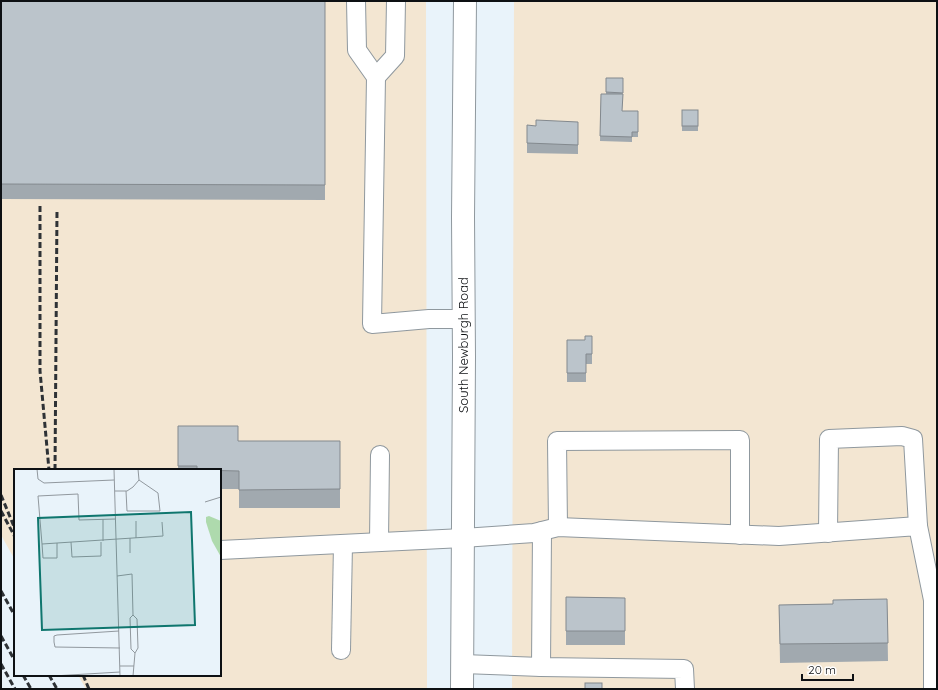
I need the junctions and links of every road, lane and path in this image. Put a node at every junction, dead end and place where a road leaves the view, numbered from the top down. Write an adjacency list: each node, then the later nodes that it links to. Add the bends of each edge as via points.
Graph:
1 (356, 1): 4 (lane, via 356,50)
2 (396, 1): 4 (lane, via 395,56)
3 (465, 1): 5 (main road, South Newburgh Road)
4 (376, 77): 5 (lane, via 372,324)
5 (464, 319): 11 (main road, South Newburgh Road)
6 (380, 455): 12 (lane)
7 (918, 526): 9 (lane); 9 (lane, via 913,439 902,436 829,439); 20 (lane, via 933,600)
8 (550, 529): 10 (lane); 10 (lane, via 557,441 740,440); 11 (lane, via 534,533); 17 (lane)
9 (828, 533): 10 (lane)
10 (740, 535)
11 (463, 538): 12 (lane); 16 (main road, South Newburgh Road)
12 (379, 542): 13 (lane)
13 (343, 544): 14 (lane); 15 (lane)
14 (221, 550)
15 (341, 650)
16 (463, 664): 17 (lane); 18 (main road, South Newburgh Road)
17 (541, 667): 19 (lane, via 684,669)
18 (462, 689)
19 (685, 689)
20 (933, 689)

